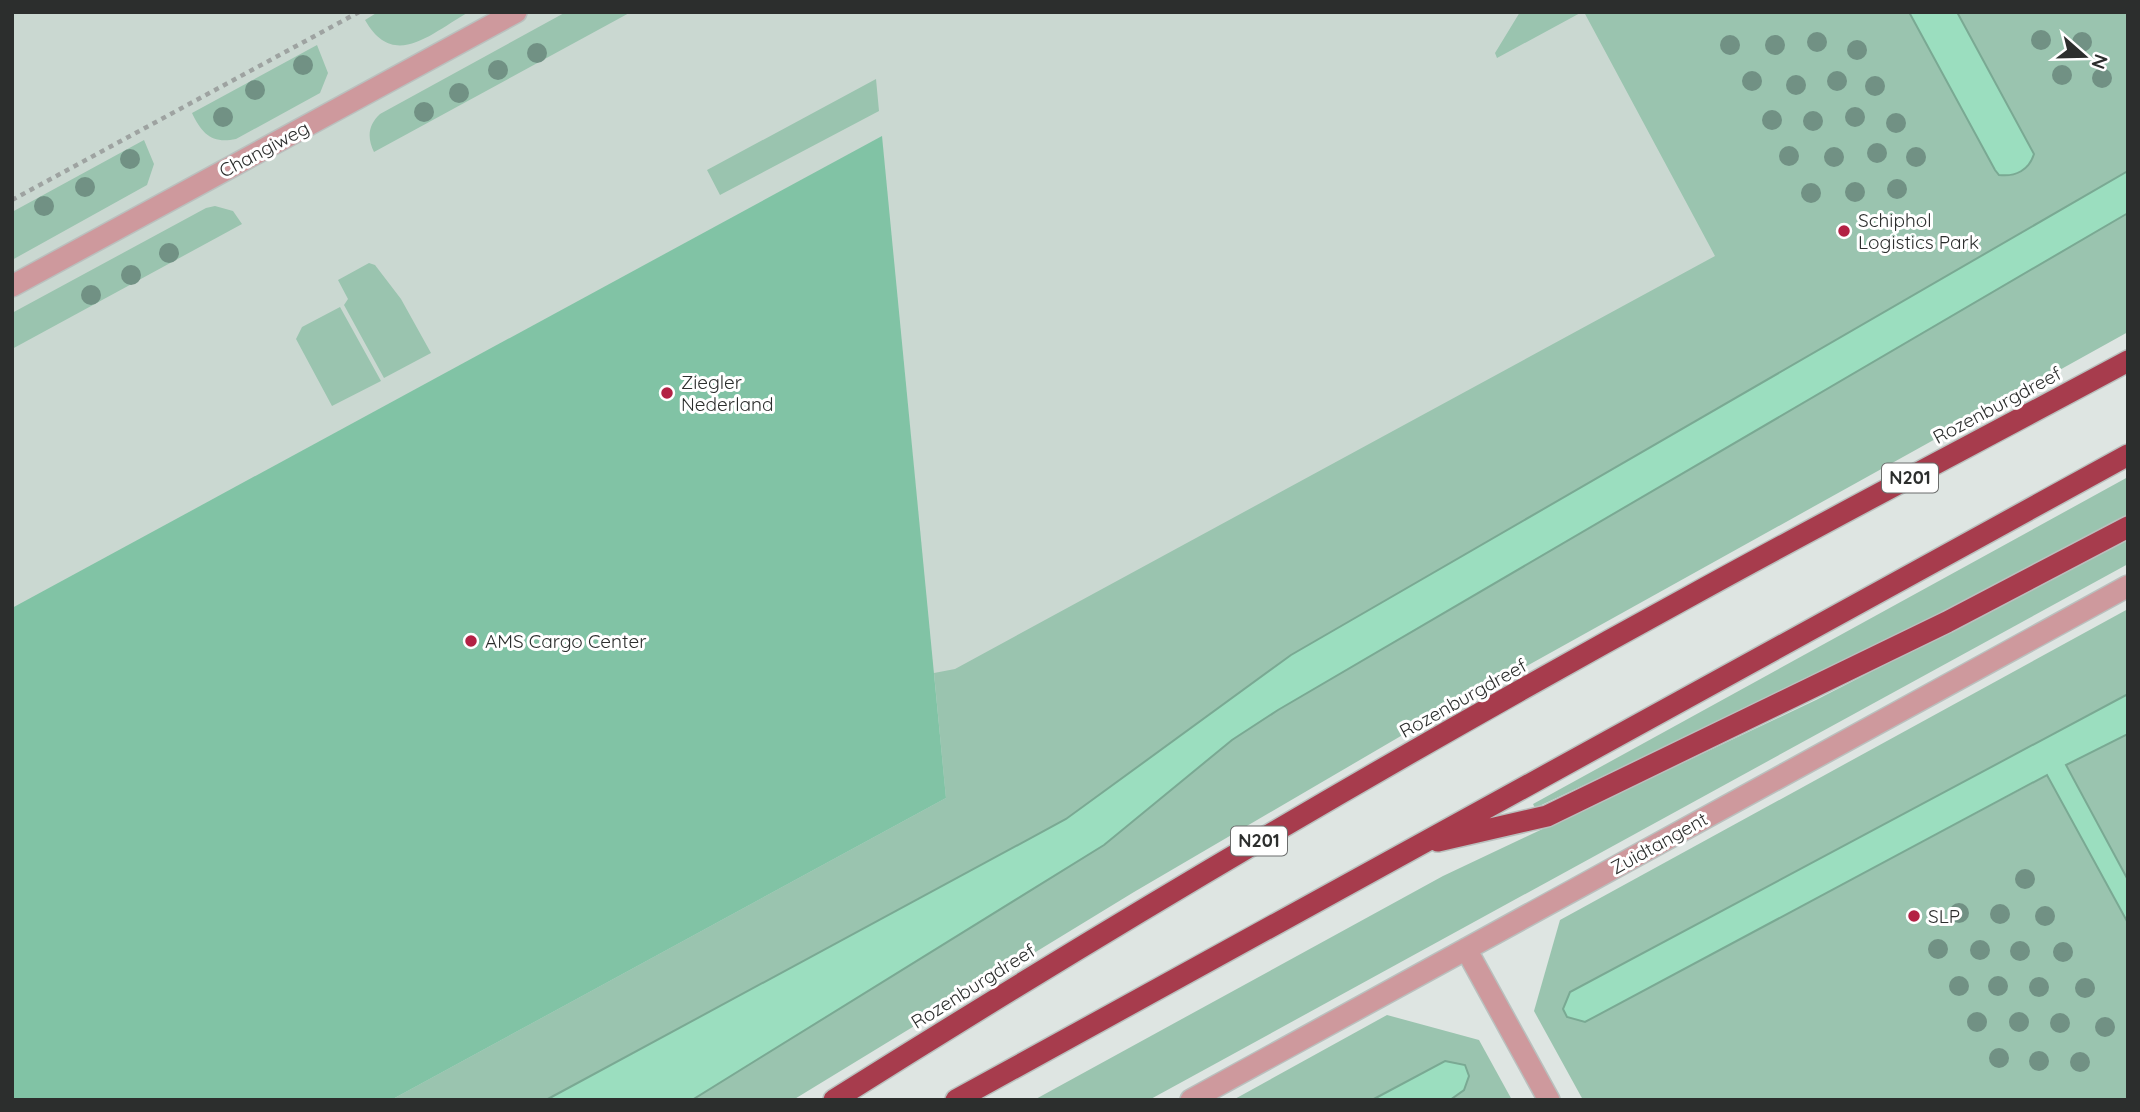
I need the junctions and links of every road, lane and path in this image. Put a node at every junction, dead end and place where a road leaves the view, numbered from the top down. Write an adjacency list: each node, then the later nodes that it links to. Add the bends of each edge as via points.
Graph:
1 (359, 12): 3 (path)
2 (516, 12): 4 (street, Changiweg)
3 (12, 200)
4 (12, 286)
5 (2128, 361): 11 (highway, Rozenburgdreef / N201, via 1691,595 1330,799 998,996)
6 (2128, 455): 9 (highway)
7 (2128, 527): 9 (highway, via 1947,622 1546,816)
8 (2128, 586): 10 (street, Zuidtangent)
9 (1414, 846): 12 (highway)
10 (1466, 949): 13 (street, Zuidtangent); 14 (street)
11 (834, 1100)
12 (956, 1100)
13 (1191, 1100)
14 (1549, 1100)

